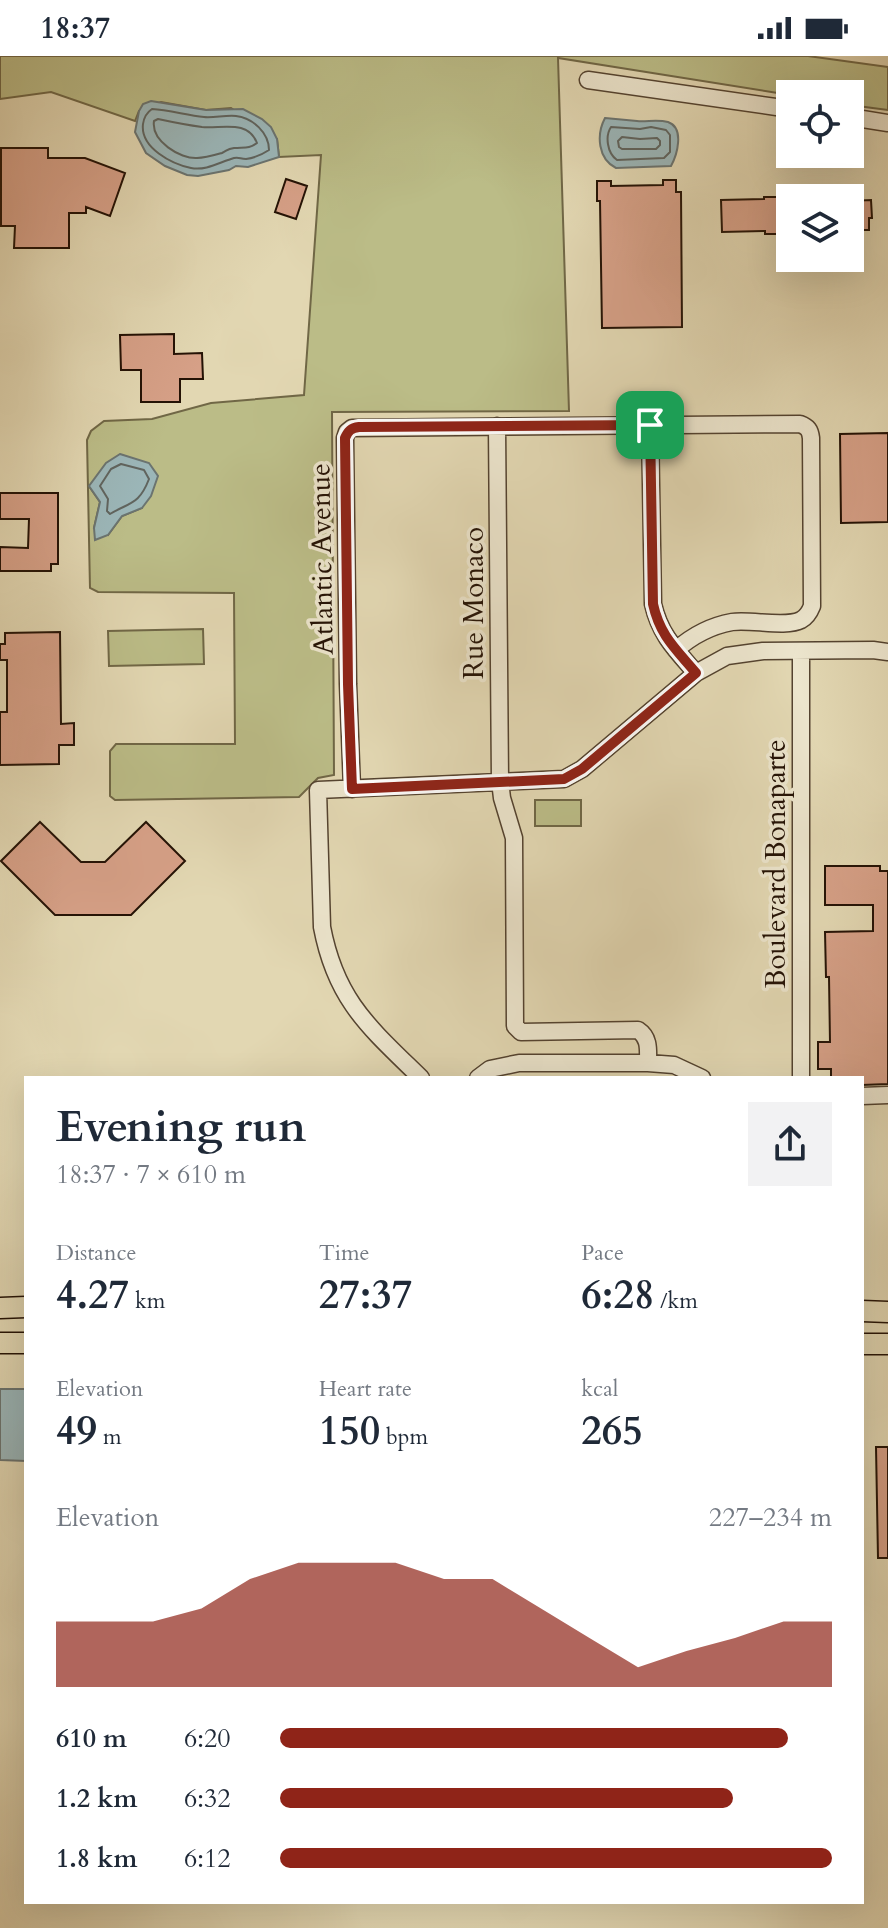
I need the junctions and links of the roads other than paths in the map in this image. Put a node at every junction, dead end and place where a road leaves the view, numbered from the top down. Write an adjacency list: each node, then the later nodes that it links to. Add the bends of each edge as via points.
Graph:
1 (588, 80): 2 (street)
2 (776, 107)
3 (864, 119): 4 (street)
4 (888, 123)
5 (650, 425): 6 (street); 7 (street, via 653,604 663,635); 7 (street, via 800,424 811,438 808,615 791,623 735,621 710,628)
6 (497, 426): 11 (street, Rue Monaco); 12 (street, Atlantic Avenue, via 359,427 347,432)
7 (676, 650): 10 (street)
8 (801, 651): 9 (street); 10 (street, via 727,656); 17 (street, Boulevard Bonaparte)
9 (888, 652)
10 (696, 673): 11 (street, via 564,779)
11 (500, 781): 12 (street); 13 (street, Rue Monaco, via 514,838 515,1026 521,1032 638,1030 647,1042)
12 (352, 789): 14 (street, via 318,790 326,948 350,1003)
13 (648, 1063): 15 (street, via 519,1063); 16 (street, via 674,1065)
14 (419, 1076)
15 (481, 1076)
16 (698, 1076)
17 (801, 1076)
18 (888, 1095): 19 (street)
19 (864, 1096)
20 (24, 1307): 21 (main road)
21 (0, 1308)
22 (864, 1311): 23 (main road)
23 (888, 1312)
24 (0, 1343): 25 (main road)
25 (24, 1343)
26 (864, 1344): 27 (main road)
27 (888, 1344)

